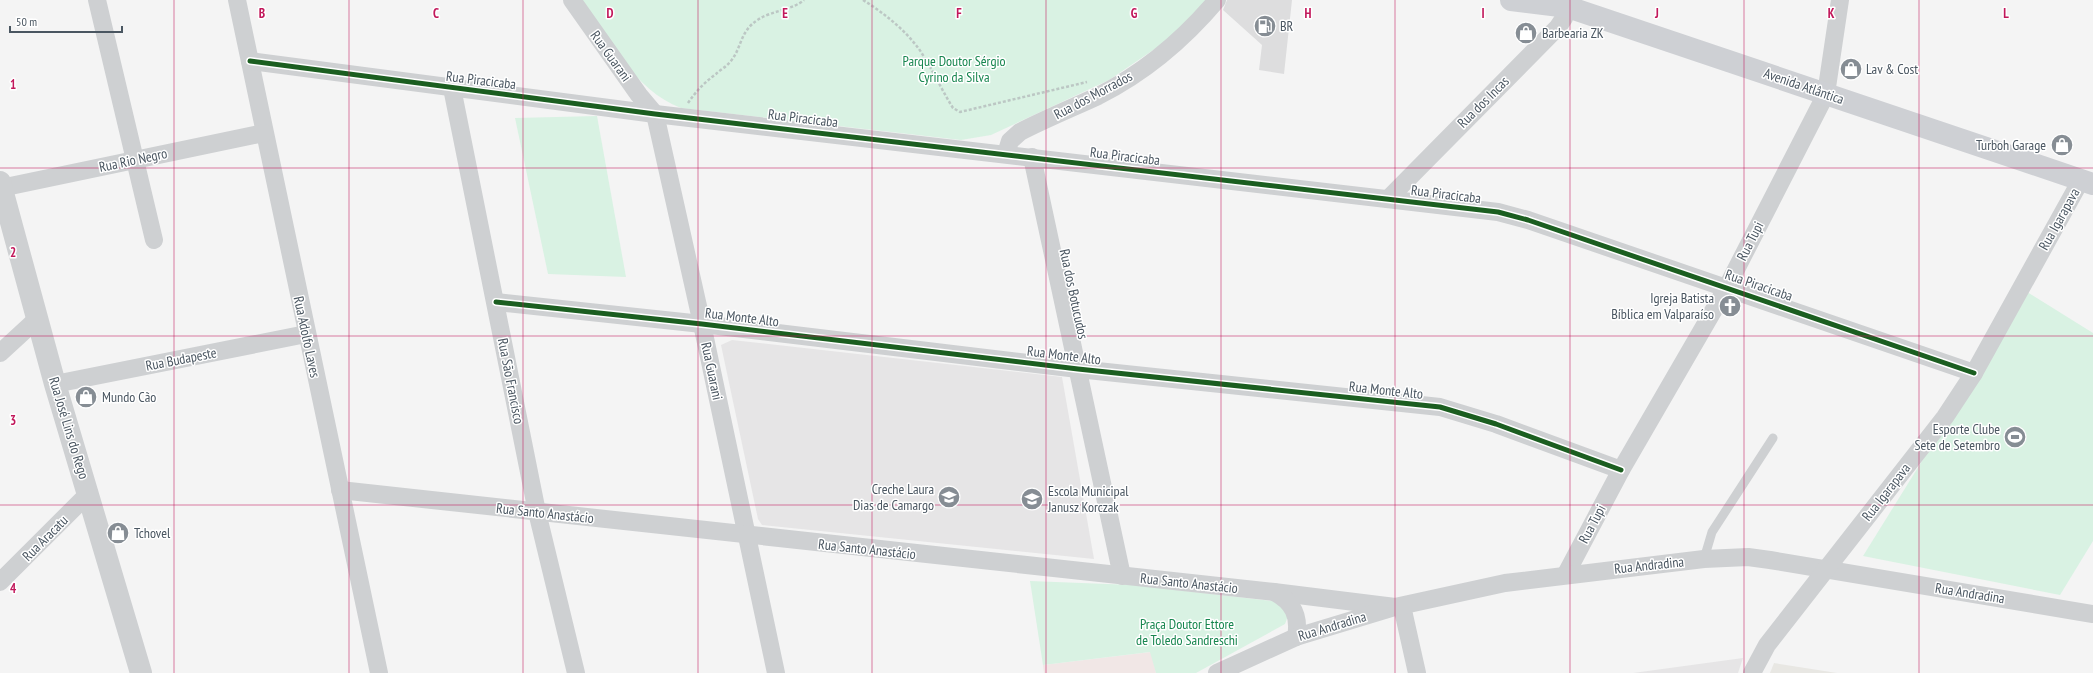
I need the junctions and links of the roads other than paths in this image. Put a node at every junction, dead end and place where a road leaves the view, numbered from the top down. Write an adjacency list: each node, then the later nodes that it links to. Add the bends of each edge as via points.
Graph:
1 (97, 0): 15 (street)
2 (237, 0): 8 (street, Rua Adolfo Laves)
3 (572, 0): 11 (street, Rua Guarani)
4 (1217, 0): 13 (street, Rua dos Morrados, via 1190,31 1171,47 1116,86 1020,132 1010,141)
5 (1511, 0): 7 (main road, Avenida Atlântica)
6 (1840, 0): 10 (street, Rua Tupi)
7 (1568, 4): 10 (main road, Avenida Atlântica); 18 (street, Rua dos Incas, via 1558,27)
8 (250, 61): 9 (street, Rua Piracicaba); 12 (street, Rua Adolfo Laves)
9 (452, 88): 11 (street, Rua Piracicaba); 21 (street, Rua São Francisco)
10 (1826, 94): 16 (main road, Avenida Atlântica); 20 (street, Rua Tupi)
11 (655, 114): 13 (street, Rua Piracicaba); 23 (street, Rua Guarani)
12 (264, 133): 15 (street, Rua Rio Negro); 24 (street, Rua Adolfo Laves)
13 (1006, 154): 14 (street, Rua Piracicaba)
14 (1032, 158): 18 (street, Rua Piracicaba); 26 (street, Rua dos Botucudos)
15 (135, 160): 17 (street, Rua Rio Negro); 19 (street)
16 (2087, 182): 27 (street, Rua Igarapava)
17 (1, 185): 22 (street, Rua José Lins do Rego)
18 (1388, 199): 20 (street, Rua Piracicaba, via 1512,215)
19 (154, 240)
20 (1727, 286): 27 (street, Rua Piracicaba); 30 (street, Rua Tupi)
21 (496, 302): 23 (street, Rua Monte Alto); 33 (street, Rua São Francisco)
22 (37, 319): 25 (street); 28 (street, Rua José Lins do Rego)
23 (702, 324): 26 (street, Rua Monte Alto); 34 (street, Rua Guarani)
24 (306, 334): 28 (street, Rua Budapeste); 31 (street, Rua Adolfo Laves)
25 (0, 353)
26 (1078, 369): 30 (street, Rua Monte Alto, via 1440,408 1496,424); 38 (street, Rua dos Botucudos)
27 (1974, 373): 36 (street, Rua Igarapava, via 1945,417)
28 (55, 384): 32 (street, Rua José Lins do Rego)
29 (1773, 438): 35 (lane, via 1712,532)
30 (1621, 470): 37 (street, Rua Tupi)
31 (340, 490): 33 (street, Rua Santo Anastácio); 45 (street, Rua Adolfo Laves)
32 (89, 493): 39 (street, Rua Aracatu); 44 (street, Rua José Lins do Rego)
33 (538, 512): 34 (street, Rua Santo Anastácio); 46 (street, Rua São Francisco)
34 (746, 536): 38 (street, Rua Santo Anastácio); 47 (street, Rua Guarani)
35 (1704, 559): 36 (street, Rua Andradina, via 1748,557); 37 (street, Rua Andradina)
36 (1826, 569): 42 (street, Rua Andradina); 50 (street, Rua Igarapava, via 1767,645)
37 (1566, 574): 41 (street, Rua Andradina, via 1505,583)
38 (1122, 576): 40 (street, Rua Santo Anastácio)
39 (0, 582)
40 (1274, 592): 41 (street, Rua Santo Anastácio); 43 (street, via 1292,604 1296,612)
41 (1398, 606): 43 (street, Rua Andradina); 49 (street)
42 (2093, 614)
43 (1296, 637): 48 (street, Rua Andradina)
44 (141, 673)
45 (379, 673)
46 (576, 673)
47 (776, 673)
48 (1217, 673)
49 (1417, 673)
50 (1752, 673)

